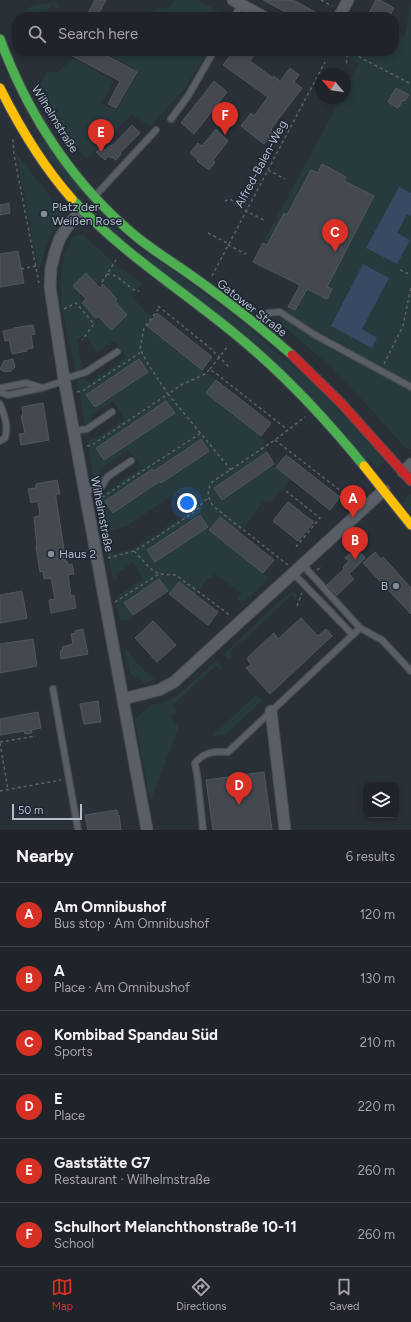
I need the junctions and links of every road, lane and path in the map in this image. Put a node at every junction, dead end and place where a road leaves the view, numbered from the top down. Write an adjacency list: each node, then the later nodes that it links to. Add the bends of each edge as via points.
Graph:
1 (321, 0): 4 (path)
2 (348, 0): 7 (street)
3 (237, 2): 5 (lane); 6 (street)
4 (332, 6)
5 (235, 12)
6 (255, 12)
7 (342, 12)
8 (0, 39): 15 (main road, Wilhelmstraße)
9 (211, 56): 18 (lane)
10 (347, 56): 13 (path)
11 (358, 56): 16 (path)
12 (326, 62): 21 (path, Alfred-Balen-Weg)
13 (347, 63)
14 (3, 67): 15 (lane, Wilhelmstraße)
15 (14, 76): 20 (main road, Wilhelmstraße, via 28,103)
16 (411, 84)
17 (0, 88): 20 (main road, Wilhelmstraße, via 12,112)
18 (171, 119)
19 (156, 130): 23 (lane)
20 (38, 137): 23 (main road, Wilhelmstraße, via 64,158); 25 (main road, Wilhelmstraße, via 54,177)
21 (268, 170): 22 (path); 26 (path, Alfred-Balen-Weg)
22 (285, 179)
23 (95, 197): 25 (main road, Wilhelmstraße); 44 (main road, Gatower Straße, via 132,233)
24 (225, 201): 26 (path, via 230,199)
25 (82, 210): 53 (street, Wilhelmstraße, via 60,238 51,268 50,287); 73 (main road, via 124,249 258,354 319,414)
26 (246, 211): 27 (path); 29 (path, Alfred-Balen-Weg)
27 (264, 220)
28 (208, 233): 29 (path)
29 (228, 245): 30 (path); 36 (path, Alfred-Balen-Weg)
30 (246, 254)
31 (116, 260): 35 (path)
32 (36, 266): 33 (path)
33 (21, 269)
34 (400, 270): 37 (path)
35 (107, 274): 38 (path); 40 (path, via 116,276)
36 (213, 274)
37 (411, 275)
38 (102, 282)
39 (411, 288): 41 (path)
40 (139, 291)
41 (409, 299): 42 (path); 52 (path, via 403,326)
42 (411, 302)
43 (61, 311): 45 (path, via 76,303 94,324)
44 (258, 327): 52 (lane, via 268,313 280,312 315,335); 71 (main road, Gatower Straße, via 313,375)
45 (82, 340)
46 (228, 346): 49 (path)
47 (117, 352): 53 (lane, via 86,372)
48 (141, 352): 49 (path, via 144,328 158,307); 58 (path, via 84,390); 59 (path)
49 (219, 358): 50 (path); 51 (path)
50 (230, 368)
51 (210, 369): 59 (path); 63 (path)
52 (381, 371): 54 (lane)
53 (64, 380): 56 (lane); 64 (street, Wilhelmstraße)
54 (411, 387)
55 (0, 388): 56 (lane, via 26,383)
56 (42, 388): 57 (lane, via 8,395)
57 (0, 392)
58 (75, 393)
59 (168, 394): 65 (path); 68 (path, via 92,445)
60 (0, 404): 67 (lane, via 7,434)
61 (112, 412): 64 (lane, via 87,429)
62 (305, 417): 63 (path)
63 (288, 430): 66 (path)
64 (73, 431): 75 (street, Wilhelmstraße)
65 (201, 433): 70 (path); 77 (path, via 104,496)
66 (275, 440): 70 (path); 78 (path)
67 (0, 441)
68 (85, 446)
69 (131, 461): 75 (lane, via 107,477 102,486)
70 (230, 470): 76 (path, via 212,482 208,488)
71 (404, 470): 72 (main road, Gatower Straße)
72 (411, 481)
73 (386, 487): 79 (main road); 83 (street)
74 (286, 491): 80 (path, via 320,518)
75 (85, 492): 94 (street, Wilhelmstraße)
76 (209, 498): 81 (path, via 196,511); 84 (path, via 213,506)
77 (94, 499)
78 (355, 502)
79 (411, 525)
80 (295, 548)
81 (134, 551): 82 (path); 85 (path)
82 (105, 558)
83 (302, 564): 84 (street); 90 (lane)
84 (290, 569): 91 (lane); 94 (street, via 174,682 159,690)
85 (158, 574): 87 (path); 89 (path, via 176,575)
86 (302, 593): 88 (path)
87 (113, 604)
88 (297, 606)
89 (232, 617)
90 (360, 628): 91 (lane); 92 (lane, via 382,640)
91 (353, 635): 95 (lane)
92 (411, 671)
93 (53, 689): 98 (lane)
94 (123, 699): 102 (street, Wilhelmstraße)
95 (271, 711): 103 (lane, via 228,752 215,751 203,755 195,763); 104 (street)
96 (36, 736): 97 (path)
97 (0, 743): 99 (path)
98 (69, 779): 99 (path); 101 (lane)
99 (8, 790): 100 (path)
100 (0, 791)
101 (78, 830)
102 (147, 830)
103 (203, 830)
104 (286, 830)

